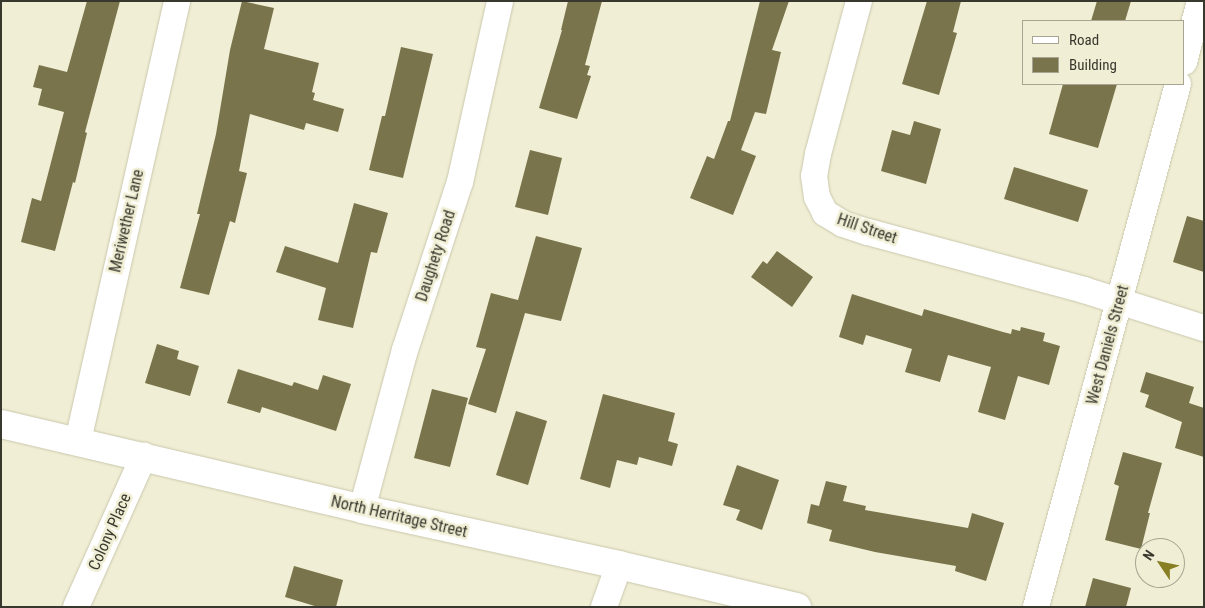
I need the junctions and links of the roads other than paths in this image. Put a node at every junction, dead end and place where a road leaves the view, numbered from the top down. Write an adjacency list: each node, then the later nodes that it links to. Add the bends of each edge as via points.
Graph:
1 (177, 1): 10 (street, Meriwether Lane)
2 (500, 1): 12 (street, Daughety Road, via 460,182 406,350)
3 (859, 1): 7 (street, Hill Street, via 816,169 817,197 825,213 843,224 868,232)
4 (1200, 1): 5 (street)
5 (1185, 58)
6 (1178, 85): 7 (street, West Daniels Street)
7 (1120, 302): 8 (street, Hill Street); 17 (street, West Daniels Street)
8 (1204, 328)
9 (1, 424): 10 (street, North Herritage Street)
10 (78, 441): 11 (street, North Herritage Street)
11 (144, 456): 12 (street, North Herritage Street); 14 (street, Colony Place)
12 (362, 509): 13 (street, North Herritage Street)
13 (619, 565): 15 (street); 16 (street, North Herritage Street)
14 (76, 607)
15 (604, 607)
16 (797, 607)
17 (1036, 607)

